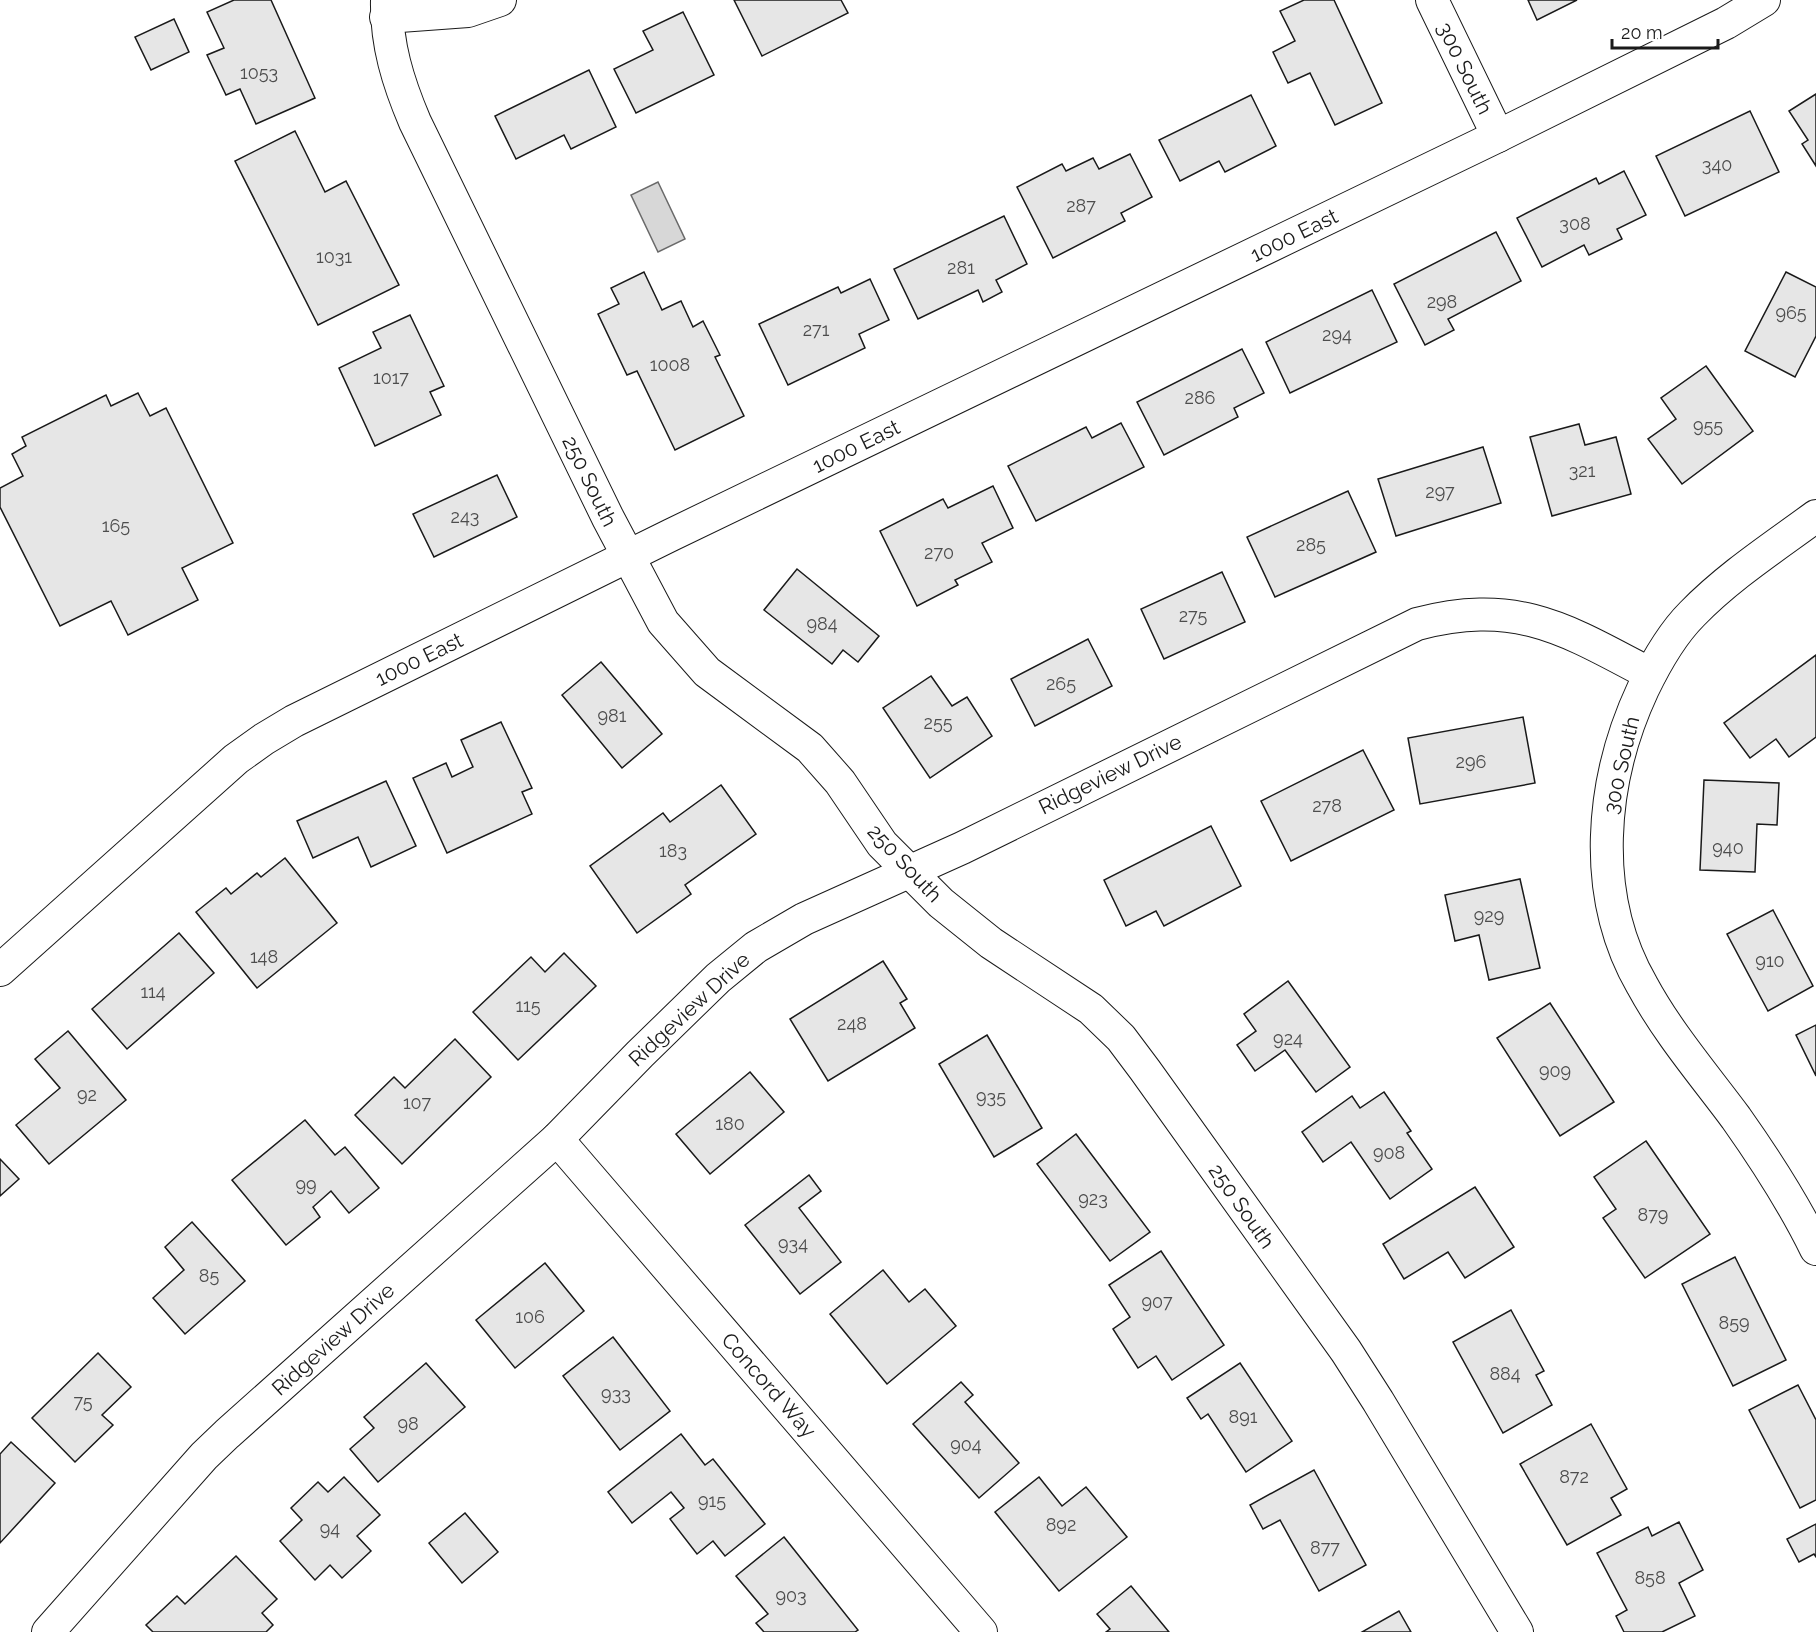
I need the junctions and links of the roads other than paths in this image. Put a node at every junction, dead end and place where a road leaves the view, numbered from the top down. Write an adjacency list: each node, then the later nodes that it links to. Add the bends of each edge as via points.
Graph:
1 (500, 0): 4 (street, via 468,11)
2 (1432, 0): 5 (street, 300 South)
3 (1764, 0): 5 (street, 1000 East, via 1726,23)
4 (386, 8): 7 (street, 250 South, via 389,45 415,122)
5 (1498, 136): 7 (street, 1000 East)
6 (1816, 516): 8 (street, 300 South, via 1744,568 1691,615 1667,644)
7 (627, 557): 9 (street, 250 South, via 663,622 684,648 723,686 810,748 840,782 882,844); 10 (street, 1000 East, via 264,739 236,759)
8 (1650, 674): 9 (street, Ridgeview Drive, via 1581,638 1523,618 1467,614 1417,624); 12 (street, 300 South, via 1622,742 1607,814 1607,861 1615,920 1640,983 1738,1121)
9 (909, 872): 11 (street, Ridgeview Drive, via 804,919 736,962); 15 (street, 250 South, via 966,925 1091,1009 1120,1038 1346,1351)
10 (0, 970)
11 (557, 1139): 13 (street, Ridgeview Drive, via 204,1456); 14 (street, Concord Way)
12 (1816, 1249)
13 (48, 1632)
14 (981, 1632)
15 (1517, 1632)

